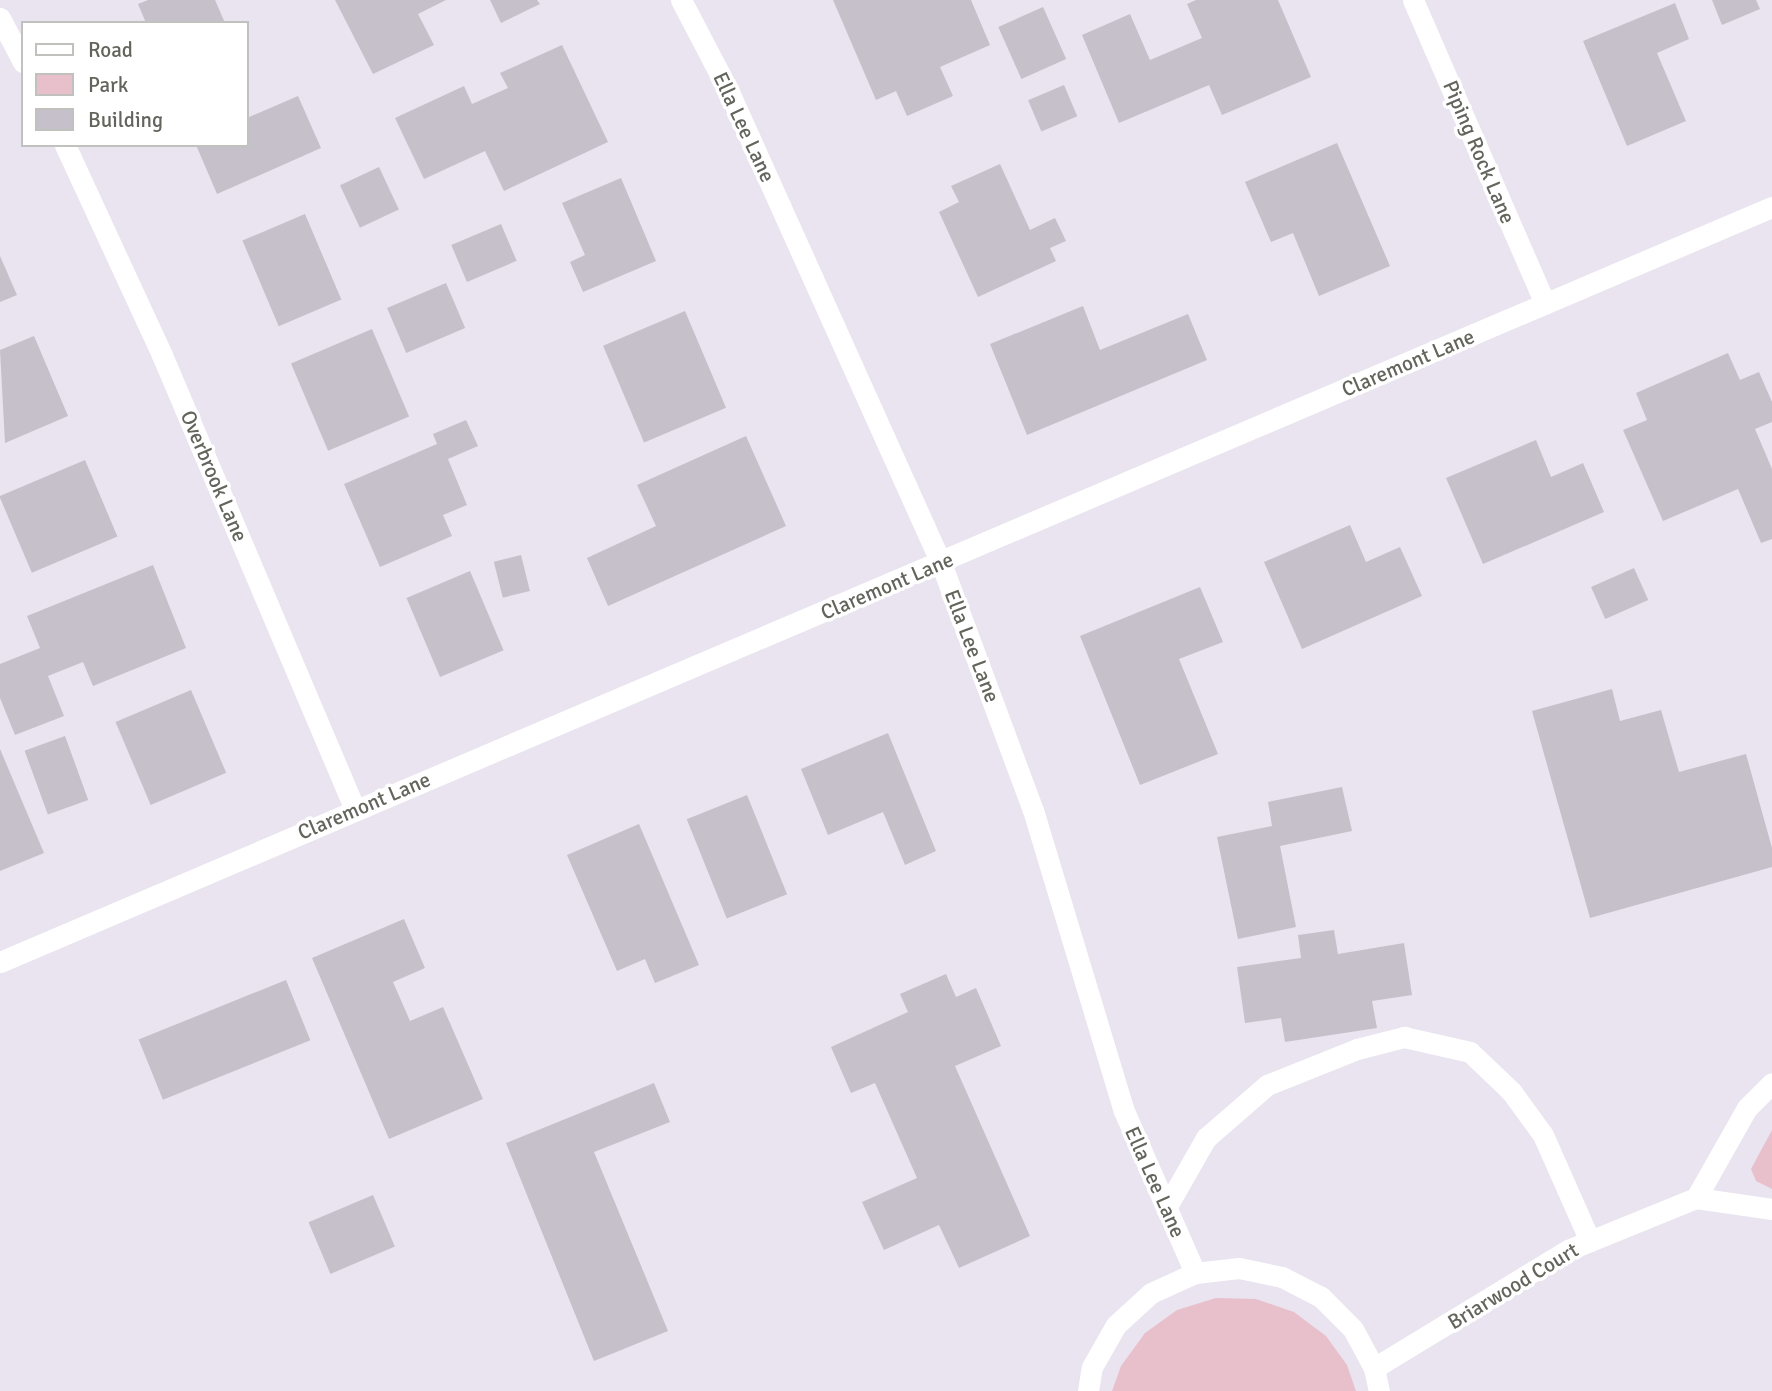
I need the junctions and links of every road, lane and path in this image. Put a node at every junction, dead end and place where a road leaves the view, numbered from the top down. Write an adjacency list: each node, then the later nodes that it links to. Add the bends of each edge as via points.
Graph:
1 (681, 0): 8 (street, Ella Lee Lane, via 729,92)
2 (1413, 0): 7 (street, Piping Rock Lane)
3 (0, 18): 4 (street)
4 (21, 58)
5 (66, 147): 9 (street, Overbrook Lane, via 162,355)
6 (1772, 207): 7 (street, Claremont Lane)
7 (1545, 304): 8 (street, Claremont Lane)
8 (941, 563): 9 (street, Claremont Lane); 13 (street, Ella Lee Lane, via 1033,810 1124,1111)
9 (355, 810): 10 (street, Claremont Lane)
10 (0, 962)
11 (1772, 1083): 12 (street, via 1747,1108)
12 (1696, 1198): 14 (street); 15 (street, Briarwood Court)
13 (1166, 1208): 15 (street, via 1206,1138 1267,1085 1357,1049 1404,1037 1470,1052 1511,1091 1543,1135); 16 (street, Ella Lee Lane)
14 (1772, 1209)
15 (1590, 1241): 17 (street, Briarwood Court)
16 (1195, 1273): 17 (street, via 1239,1268 1282,1277 1321,1297 1353,1329); 18 (street, via 1151,1293 1116,1325 1092,1367)
17 (1374, 1367): 19 (street)
18 (1088, 1391)
19 (1379, 1391)

